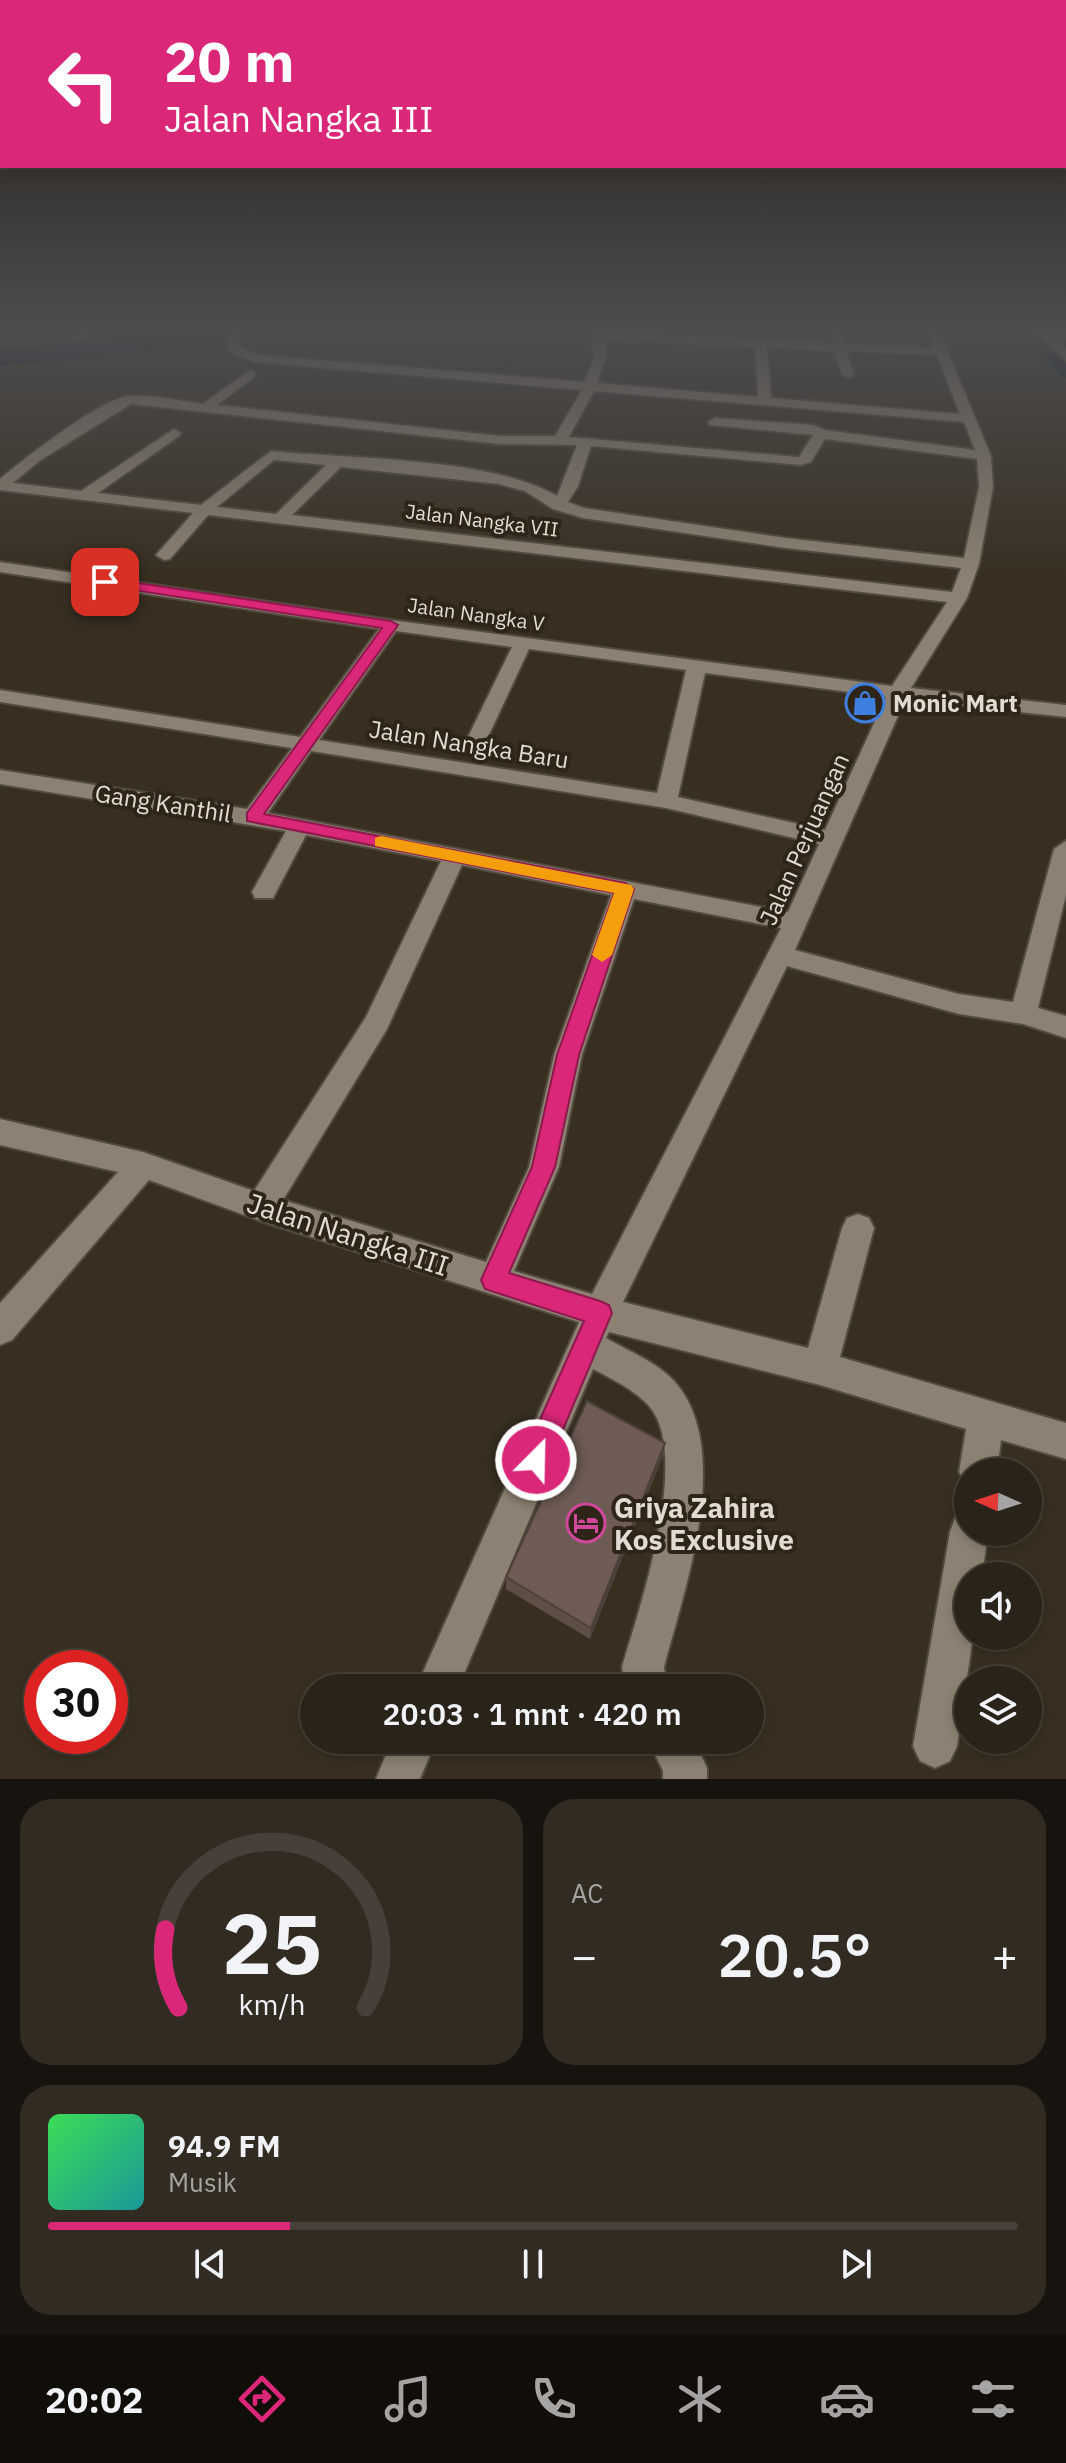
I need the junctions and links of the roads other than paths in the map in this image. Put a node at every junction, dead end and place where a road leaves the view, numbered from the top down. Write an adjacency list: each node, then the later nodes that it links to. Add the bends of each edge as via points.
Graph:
1 (104, 414): 17 (street)
2 (234, 414): 13 (street)
3 (574, 414): 11 (street)
4 (717, 414): 8 (street)
5 (911, 414): 7 (street)
6 (969, 414): 7 (street, Jalan Perjuangan)
7 (971, 419): 15 (street, Jalan Perjuangan)
8 (715, 422): 10 (street, via 813,429); 14 (street)
9 (174, 433): 18 (street)
10 (821, 434): 14 (street, via 804,460); 15 (street)
11 (560, 440): 12 (street); 13 (street)
12 (585, 441): 14 (street); 19 (street, via 571,486)
13 (394, 448): 16 (street); 19 (street, via 540,492)
14 (708, 451)
15 (984, 456): 23 (street, Jalan Perjuangan, via 986,487)
16 (337, 462): 20 (street, via 271,455); 21 (street)
17 (0, 486): 18 (street, Jalan Nangka VII)
18 (84, 496): 20 (street, Jalan Nangka VII)
19 (558, 506): 23 (street, via 786,543)
20 (204, 510): 21 (street, Jalan Nangka VII); 22 (street)
21 (279, 519): 25 (street, Jalan Nangka VII)
22 (164, 555)
23 (971, 564): 25 (street, Jalan Perjuangan)
24 (0, 567): 26 (street, Jalan Nangka V)
25 (958, 598): 29 (street, Jalan Perjuangan)
26 (391, 625): 27 (street, Jalan Nangka V); 33 (street)
27 (523, 643): 28 (street, Jalan Nangka V); 32 (street)
28 (697, 666): 29 (street, Jalan Nangka V); 35 (street)
29 (898, 693): 31 (street, Jalan Nangka V); 38 (street, Jalan Perjuangan)
30 (4, 701): 33 (street, Jalan Nangka Baru)
31 (1066, 711)
32 (477, 739)
33 (308, 744): 35 (street, Jalan Nangka Baru); 36 (street)
34 (0, 777): 36 (street, Gang Kanthil)
35 (666, 801): 38 (street, Jalan Nangka Baru)
36 (253, 817): 37 (street, Gang Kanthil)
37 (299, 827): 40 (street, Gang Kanthil); 42 (street)
38 (834, 840): 43 (street, Jalan Perjuangan)
39 (1066, 849): 45 (street)
40 (455, 856): 41 (street, Gang Kanthil); 49 (street, via 377,1022)
41 (625, 889): 43 (street, Gang Kanthil); 51 (street, via 568,1055 544,1167)
42 (264, 892)
43 (796, 922): 44 (street, Jalan Perjuangan)
44 (780, 955): 45 (street, via 959,1004); 53 (street, Jalan Perjuangan)
45 (1023, 1014): 46 (street)
46 (1066, 1027)
47 (0, 1132): 48 (street, Jalan Nangka III)
48 (143, 1165): 49 (street, Jalan Nangka III); 52 (street)
49 (261, 1207): 51 (street, Jalan Nangka III)
50 (858, 1228): 54 (street)
51 (494, 1280): 53 (street, Jalan Nangka III)
52 (0, 1328)
53 (593, 1330): 54 (street, Jalan Nangka III); 59 (street, Jalan Perjuangan); 60 (street, via 662,1394 682,1432 683,1508)
54 (820, 1368): 55 (street, Jalan Nangka III)
55 (986, 1418): 56 (street, Jalan Nangka III); 57 (street)
56 (1066, 1441)
57 (980, 1458)
58 (967, 1546): 61 (street)
59 (443, 1674)
60 (644, 1674)
61 (935, 1746)
62 (408, 1754): 64 (street)
63 (678, 1754): 65 (street)
64 (398, 1779)
65 (685, 1779)

